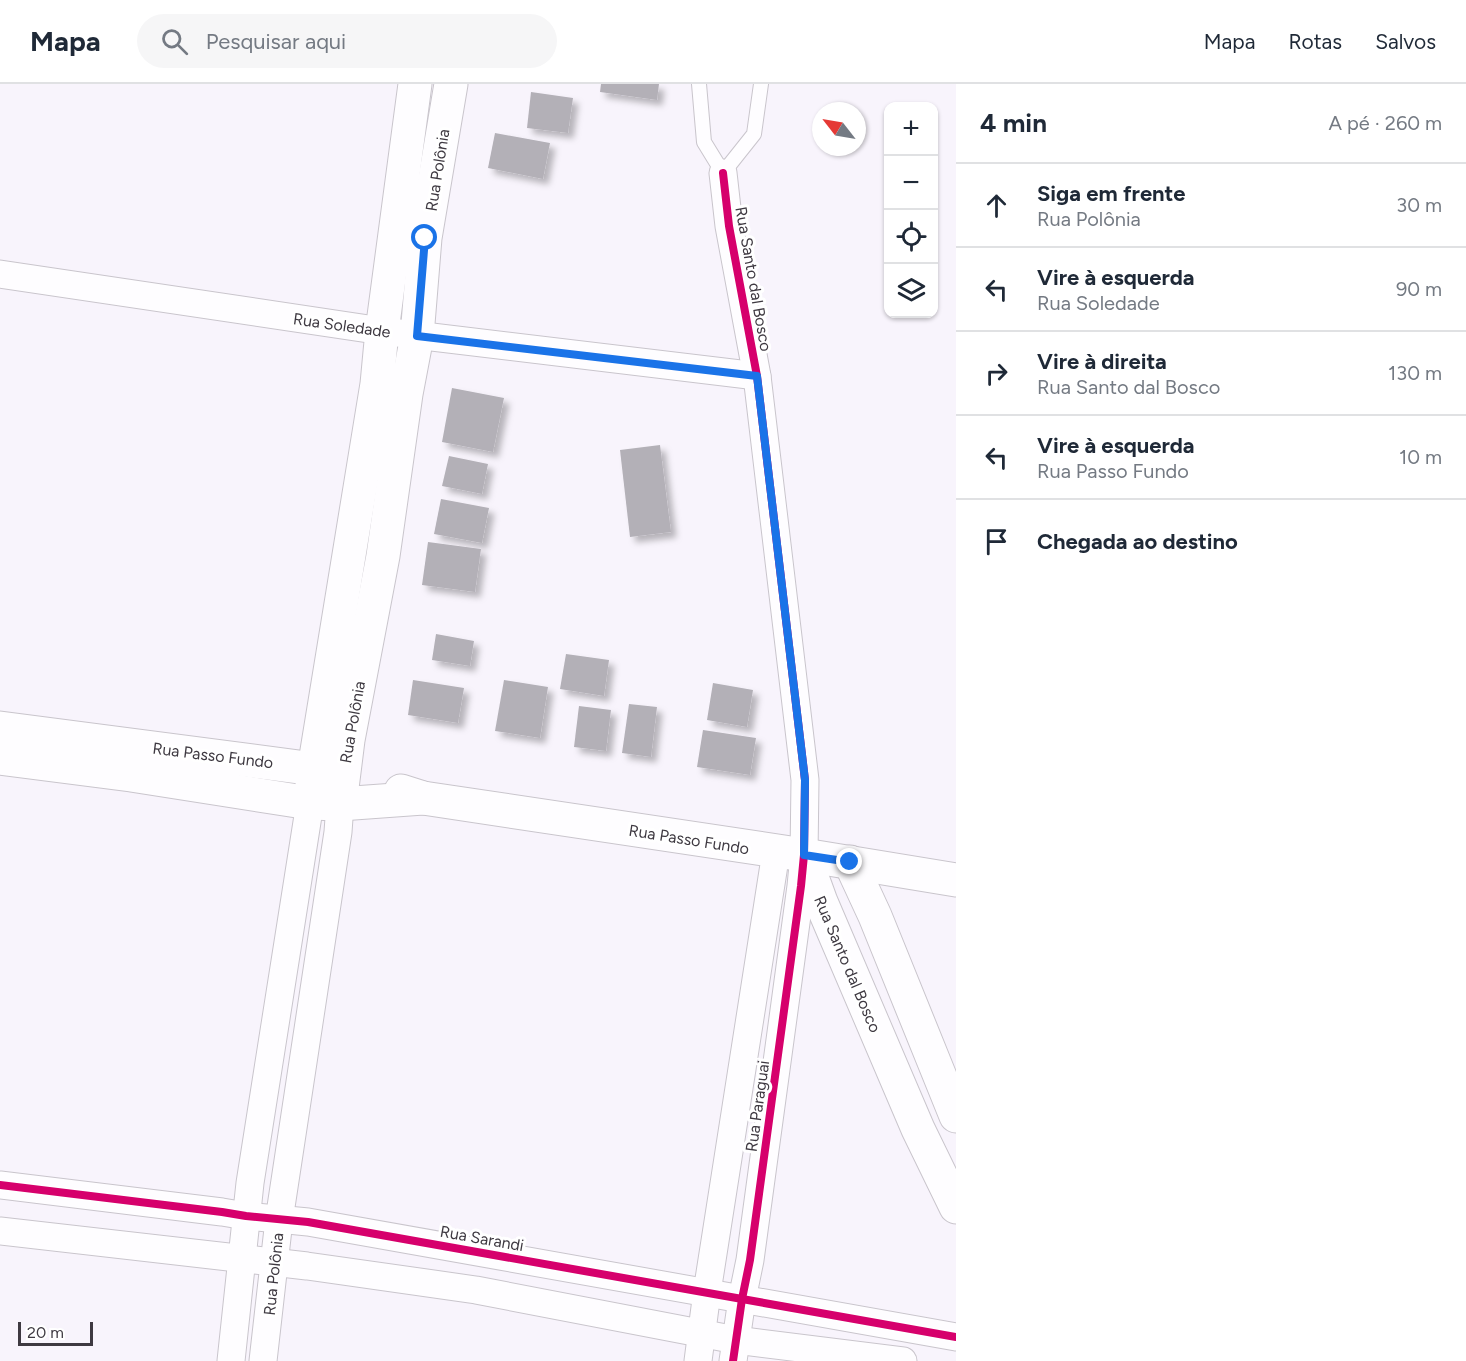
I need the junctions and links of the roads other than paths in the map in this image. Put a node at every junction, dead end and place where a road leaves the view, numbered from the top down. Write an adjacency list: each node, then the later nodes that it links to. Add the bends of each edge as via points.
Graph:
1 (415, 84): 7 (main road, Rua Polônia)
2 (448, 84): 8 (main road, Rua Polônia, via 425,238)
3 (699, 84): 5 (lane, via 704,142)
4 (761, 84): 5 (lane, via 754,134)
5 (723, 173): 9 (street, Rua Santo dal Bosco)
6 (0, 274): 7 (street, Rua Soledade)
7 (382, 331): 8 (street, Rua Soledade); 13 (main road, Rua Polônia)
8 (417, 336): 9 (street, Rua Soledade); 13 (main road, Rua Polônia, via 383,556)
9 (757, 376): 14 (street, Rua Santo dal Bosco, via 805,780)
10 (0, 728): 12 (main road, Rua Passo Fundo)
11 (0, 758): 12 (main road, Rua Passo Fundo)
12 (132, 760): 13 (main road, Rua Passo Fundo, via 293,765)
13 (327, 788): 14 (main road, Rua Passo Fundo, via 423,798); 17 (street, Rua Polônia, via 338,832); 18 (street, Rua Polônia)
14 (790, 853): 15 (main road, Rua Passo Fundo); 19 (street, Rua Paraguai); 20 (street, Rua Paraguai); 22 (main road, Rua Santo dal Bosco, via 822,902)
15 (850, 862): 16 (main road, Rua Passo Fundo); 21 (main road)
16 (956, 880)
17 (309, 1020): 18 (street); 26 (street, Rua Polônia)
18 (275, 1021): 25 (street, Rua Polônia)
19 (747, 1039): 20 (street); 32 (street, Rua Paraguai)
20 (780, 1043): 33 (street, Rua Paraguai, via 750,1260)
21 (956, 1115): 22 (main road)
22 (918, 1129): 24 (main road, Rua Santo dal Bosco)
23 (0, 1185): 25 (street, Rua Sarandi)
24 (956, 1207)
25 (246, 1216): 26 (street, Rua Sarandi); 29 (street, Rua Polônia)
26 (279, 1220): 28 (street, Rua Sarandi); 30 (street, Rua Polônia)
27 (0, 1231): 29 (street)
28 (481, 1252): 31 (street); 32 (street, Rua Sarandi)
29 (242, 1258): 30 (street); 39 (street, Rua Polônia)
30 (274, 1262): 31 (street); 40 (street, Rua Polônia)
31 (476, 1290): 35 (street)
32 (707, 1292): 33 (street, Rua Sarandi); 35 (street, Rua Paraguai)
33 (741, 1299): 34 (street, Rua Sarandi); 37 (street, Rua Paraguai)
34 (904, 1327): 36 (street, Rua Sarandi); 41 (street)
35 (702, 1332): 37 (street); 38 (street, Rua Paraguai)
36 (956, 1337)
37 (735, 1350): 41 (street)
38 (699, 1360)
39 (231, 1361)
40 (263, 1361)
41 (901, 1361)

